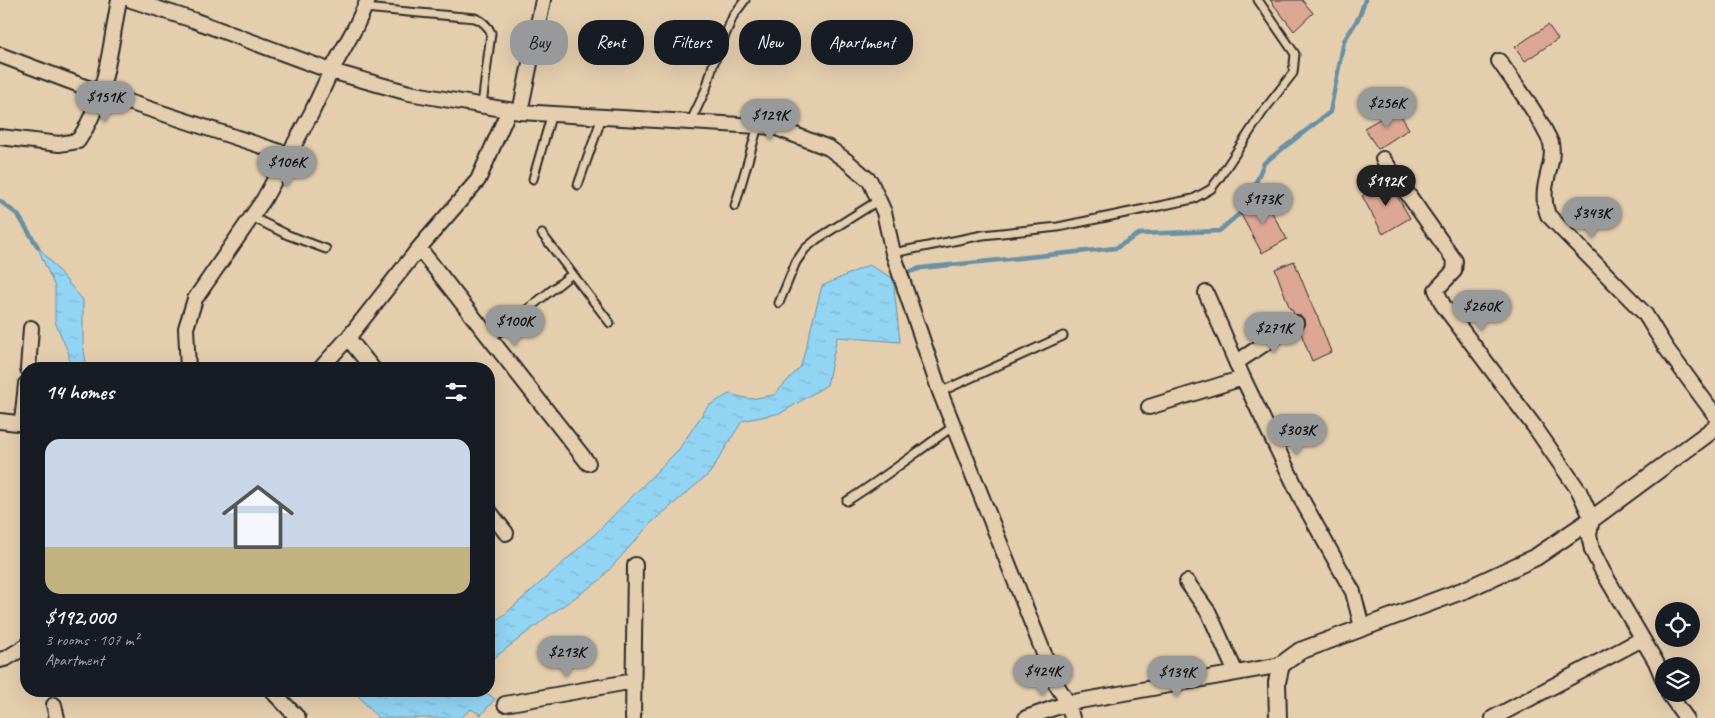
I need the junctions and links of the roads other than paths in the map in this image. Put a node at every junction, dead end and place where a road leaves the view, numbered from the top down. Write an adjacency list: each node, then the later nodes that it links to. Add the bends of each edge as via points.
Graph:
1 (119, 0): 10 (street)
2 (131, 0): 9 (street)
3 (543, 0): 12 (street)
4 (745, 0): 15 (lane, via 733,16)
5 (1258, 0): 28 (lane, via 1295,54 1292,73 1211,189 1193,199 1058,227 983,235)
6 (366, 4): 9 (street); 11 (lane, via 480,20 491,33)
7 (0, 55): 10 (street)
8 (1499, 61): 46 (street, via 1551,143 1543,203 1548,215 1645,314)
9 (331, 71): 11 (street, via 409,93); 18 (street)
10 (101, 92): 17 (street, via 88,126 78,141 59,144); 18 (street)
11 (482, 105): 12 (street)
12 (514, 111): 13 (street); 26 (street, via 478,180)
13 (552, 113): 14 (street); 20 (lane)
14 (602, 116): 15 (street); 21 (lane)
15 (691, 122): 16 (street)
16 (758, 126): 22 (street, via 774,127 829,148 870,181); 23 (lane)
17 (0, 137)
18 (289, 155): 24 (street)
19 (1383, 159): 54 (street, via 1455,261 1454,271 1436,290 1443,305 1574,483)
20 (533, 179)
21 (578, 185)
22 (879, 200): 28 (street); 31 (lane, via 805,249)
23 (735, 206)
24 (252, 217): 27 (lane); 39 (street, via 195,299 186,328)
25 (542, 234): 29 (lane)
26 (419, 248): 36 (street); 37 (street)
27 (326, 249)
28 (893, 253): 44 (street)
29 (572, 274): 32 (lane); 37 (lane)
30 (1206, 293): 42 (street)
31 (779, 303)
32 (610, 323)
33 (1296, 323): 42 (street)
34 (31, 328): 38 (street)
35 (1063, 336): 44 (lane)
36 (348, 338): 40 (street); 41 (street)
37 (490, 339): 51 (street)
38 (29, 362)
39 (188, 362)
40 (326, 362)
41 (367, 362)
42 (1237, 362): 43 (street)
43 (1243, 378): 45 (street); 58 (street, via 1304,504 1353,592)
44 (940, 392): 49 (street)
45 (1149, 407)
46 (1715, 415)
47 (0, 421): 48 (street)
48 (20, 423)
49 (954, 426): 52 (lane); 69 (street, via 1056,684)
50 (1715, 428): 54 (street)
51 (588, 462)
52 (847, 501)
53 (495, 519): 55 (street)
54 (1592, 519): 58 (street, via 1536,557 1467,589); 59 (street, via 1592,550)
55 (506, 533)
56 (635, 565): 65 (street)
57 (1187, 582): 64 (street, via 1209,613)
58 (1362, 627): 63 (street, via 1300,651)
59 (1642, 639): 62 (street); 75 (street)
60 (20, 650): 61 (street)
61 (0, 660)
62 (1655, 660)
63 (1282, 665): 64 (street); 74 (street, via 1277,682)
64 (1236, 673): 69 (street)
65 (634, 680): 68 (street); 71 (street)
66 (278, 697): 70 (street)
67 (1675, 702): 76 (street)
68 (505, 704)
69 (1068, 704): 72 (street); 73 (street)
70 (298, 718)
71 (633, 718)
72 (1026, 718)
73 (1072, 718)
74 (1278, 718)
75 (1492, 718)
76 (1686, 718)

